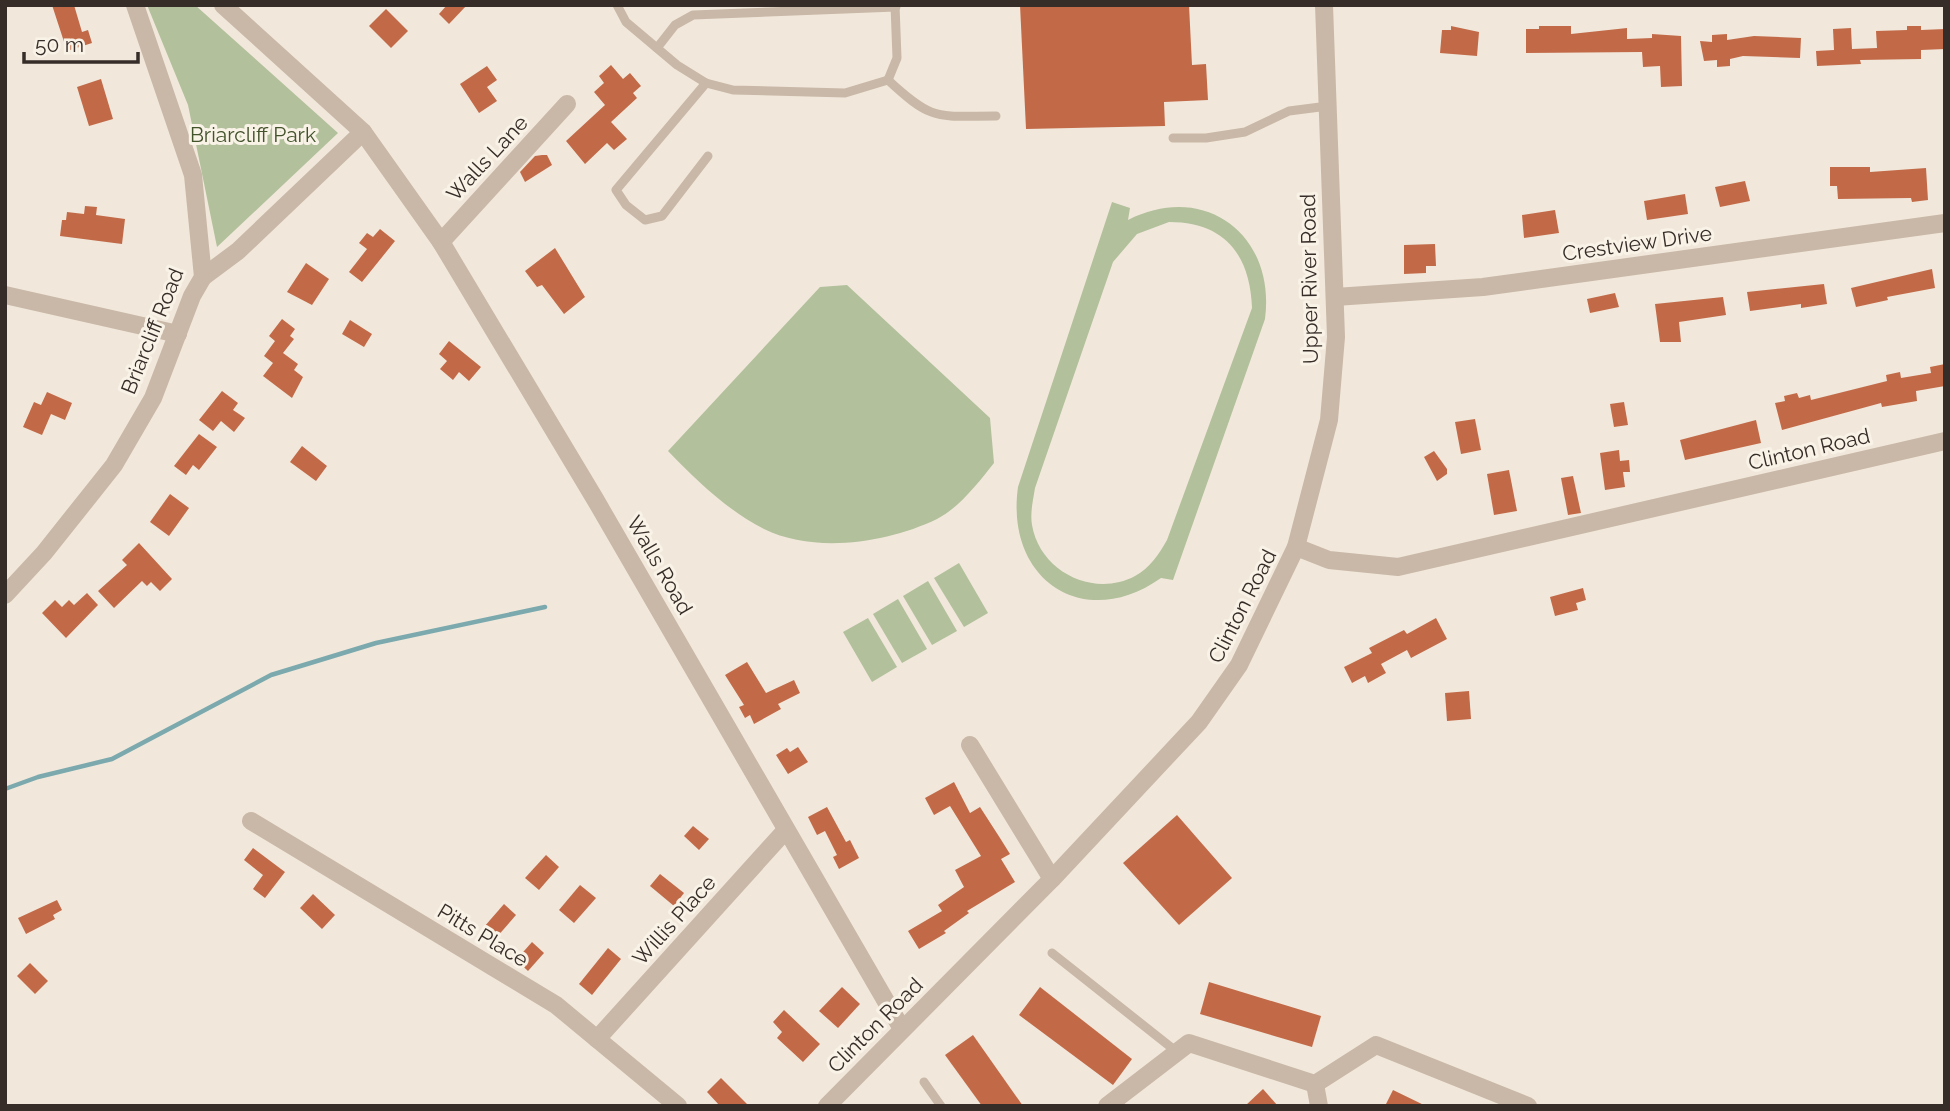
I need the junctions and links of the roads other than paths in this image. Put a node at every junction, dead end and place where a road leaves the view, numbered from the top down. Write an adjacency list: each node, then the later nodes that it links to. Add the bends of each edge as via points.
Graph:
1 (135, 5): 17 (street, Briarcliff Road, via 194,175)
2 (223, 5): 12 (street, Walls Road)
3 (617, 5): 6 (lane, via 626,22)
4 (1324, 5): 10 (street, Upper River Road)
5 (896, 6): 6 (lane, via 693,15 675,25); 7 (lane, via 897,58)
6 (657, 48): 8 (lane)
7 (888, 80): 8 (lane, via 845,93 733,90); 11 (lane, via 925,112)
8 (706, 83): 14 (lane, via 616,190 645,220 662,216)
9 (567, 104): 16 (street, Walls Lane)
10 (1328, 106): 13 (lane, via 1289,111 1245,132); 19 (street, Upper River Road)
11 (996, 116)
12 (363, 132): 16 (street, Walls Road); 17 (street, via 238,251)
13 (1173, 138)
14 (708, 156)
15 (1945, 223): 19 (street, Crestview Drive, via 1483,288)
16 (441, 242): 26 (street, Walls Road)
17 (202, 277): 20 (street, Briarcliff Road)
18 (5, 295): 20 (street)
19 (1335, 298): 22 (street, Upper River Road, via 1329,420)
20 (178, 334): 23 (street, Briarcliff Road, via 153,398 114,465)
21 (1945, 440): 22 (street, Clinton Road, via 1398,567 1329,560)
22 (1296, 547): 27 (street, Clinton Road, via 1258,631 1223,692 1166,760)
23 (5, 595)
24 (970, 745): 27 (street)
25 (251, 821): 30 (street, Pitts Place, via 556,1005)
26 (785, 831): 29 (street, Walls Road); 30 (street, Willis Place)
27 (1052, 879): 29 (street, Clinton Road)
28 (1052, 953): 31 (lane)
29 (902, 1029): 35 (street, Clinton Road)
30 (597, 1039): 34 (street, Pitts Place)
31 (1177, 1052): 33 (street, via 1189,1043); 37 (street)
32 (924, 1082): 36 (lane)
33 (1315, 1084): 38 (street); 39 (street, via 1376,1045)
34 (678, 1106)
35 (827, 1106)
36 (941, 1106)
37 (1107, 1106)
38 (1319, 1106)
39 (1528, 1106)

